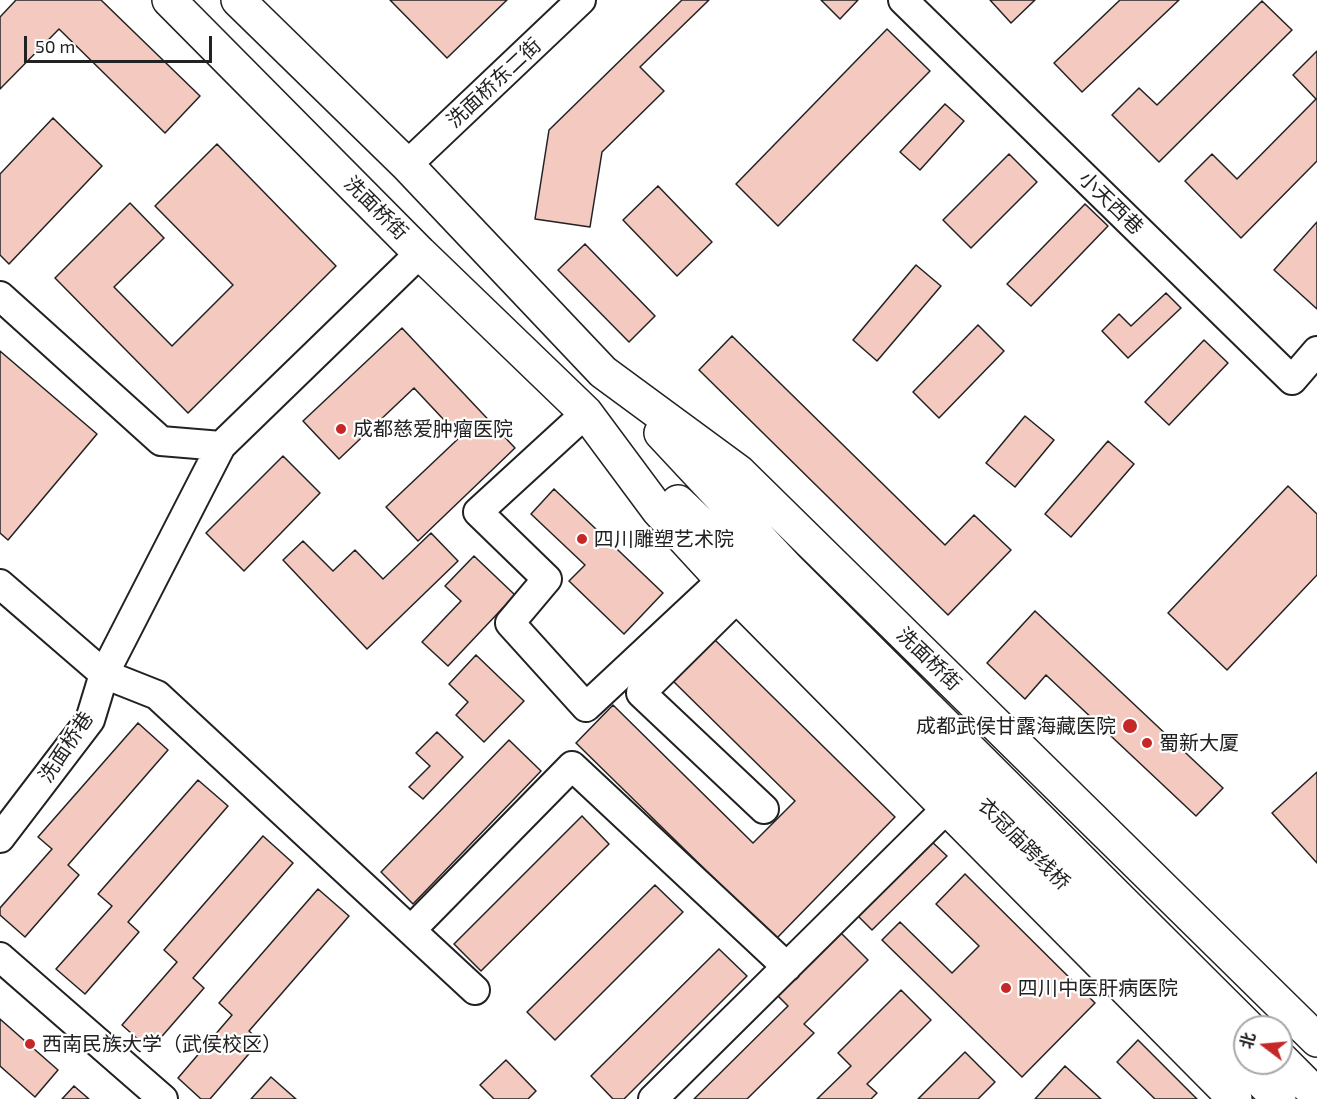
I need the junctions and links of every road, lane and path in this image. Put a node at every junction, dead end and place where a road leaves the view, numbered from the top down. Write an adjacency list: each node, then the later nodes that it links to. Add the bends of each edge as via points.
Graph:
1 (169, 0): 6 (main road, 洗面桥街)
2 (238, 0): 5 (main road, 洗面桥街)
3 (581, 0): 5 (street, 洗面桥东二街)
4 (903, 0): 8 (street, 小天西巷, via 1292,380)
5 (407, 165): 9 (main road, 洗面桥街)
6 (420, 253): 10 (main road, 洗面桥街); 11 (street, 洗面桥巷)
7 (0, 296): 11 (street, via 161,441)
8 (1317, 351)
9 (603, 372): 12 (main road, 洗面桥街); 23 (main road, 洗面桥街, via 739,472)
10 (586, 413): 12 (main road, 洗面桥街); 12 (main road, 洗面桥街, via 658,510); 12 (street, via 478,512 547,579 510,623 586,707)
11 (221, 446): 14 (street, 洗面桥巷)
12 (754, 583): 15 (main road, 洗面桥街); 16 (street, via 641,693); 22 (main road, 衣冠庙跨线桥); 29 (main road, 衣冠庙跨线桥)
13 (0, 584): 14 (street)
14 (104, 674): 17 (street, 洗面桥巷, via 90,720); 18 (street, via 157,694)
15 (947, 808): 20 (street); 28 (main road, 洗面桥街)
16 (764, 809)
17 (0, 838)
18 (411, 930): 20 (street, via 572,766); 21 (street)
19 (0, 957): 26 (street)
20 (787, 967): 27 (street)
21 (475, 990)
22 (1235, 1015)
23 (1317, 1040)
24 (1293, 1071): 25 (main road)
25 (1317, 1095)
26 (163, 1099)
27 (653, 1099)
28 (1234, 1099)
29 (1279, 1099)

